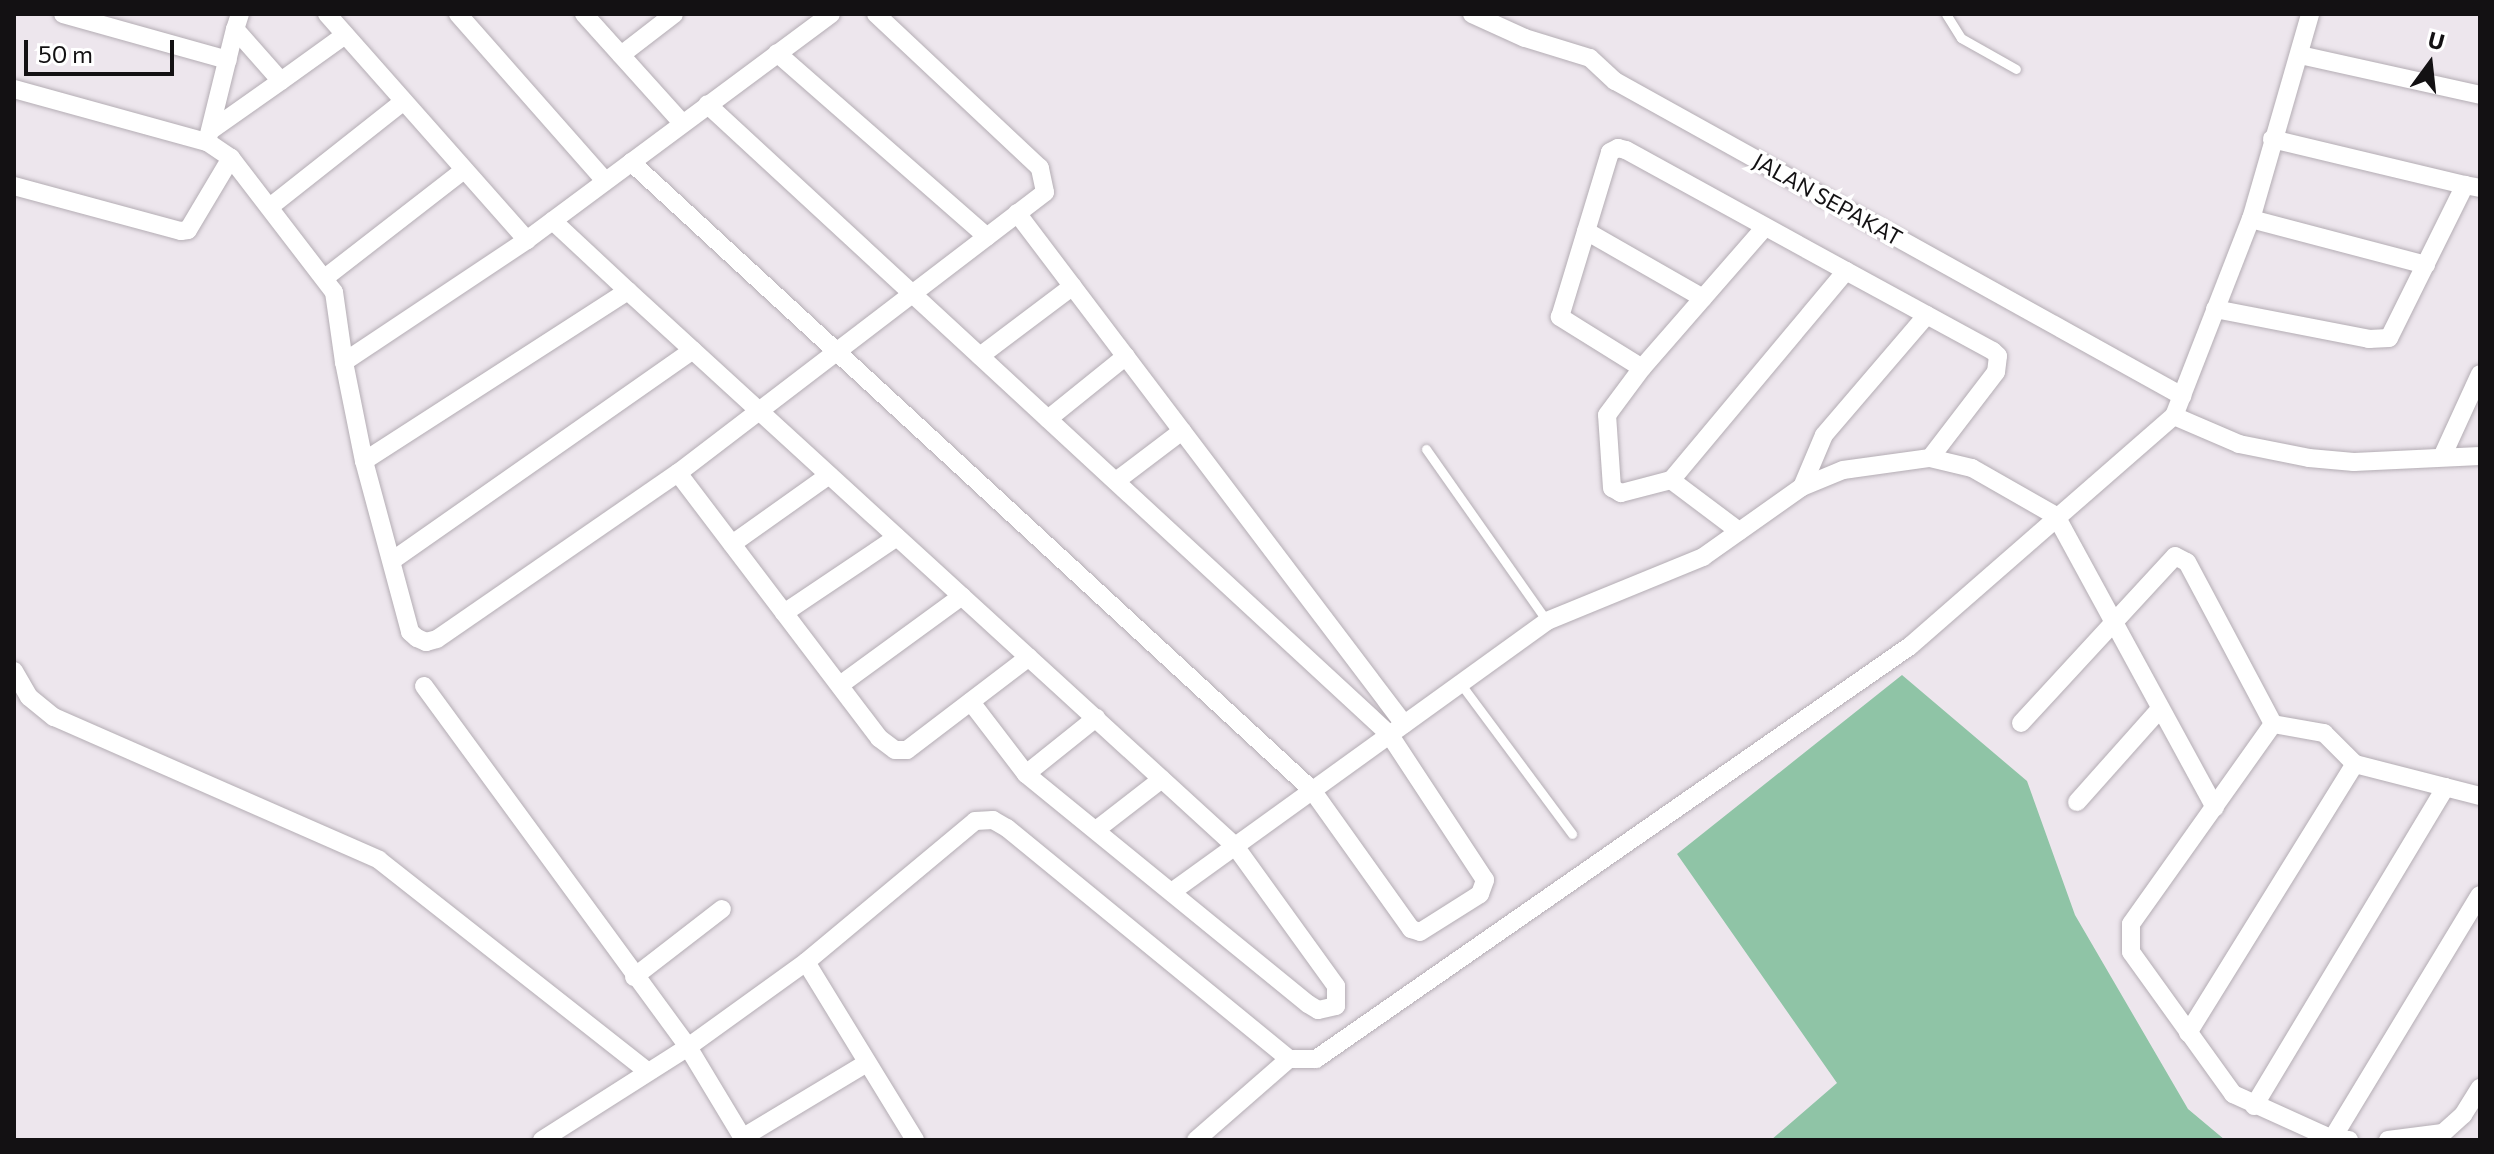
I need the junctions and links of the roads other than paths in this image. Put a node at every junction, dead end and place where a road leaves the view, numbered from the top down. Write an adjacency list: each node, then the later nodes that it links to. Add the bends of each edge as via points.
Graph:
1 (63, 14): 17 (street)
2 (327, 14): 13 (street)
3 (458, 14): 30 (street)
4 (584, 14): 15 (street)
5 (674, 14): 15 (street)
6 (831, 14): 14 (street)
7 (876, 14): 34 (street, via 1040,168 1045,192)
8 (1472, 14): 11 (street, JALAN SEPAKAT)
9 (1946, 14): 18 (lane, via 1961,38)
10 (2310, 14): 16 (street)
11 (1495, 17): 57 (street, JALAN SEPAKAT, via 1525,38 1590,58 1615,81)
12 (237, 22): 17 (street); 19 (street)
13 (345, 35): 19 (street); 22 (street)
14 (777, 53): 23 (street); 39 (street)
15 (621, 55): 24 (street)
16 (2300, 55): 21 (street); 26 (street)
17 (228, 60): 25 (street)
18 (2016, 69)
19 (281, 81): 25 (street)
20 (14, 89): 25 (street)
21 (2480, 95)
22 (404, 101): 29 (street); 33 (street)
23 (707, 104): 24 (street); 46 (street)
24 (682, 123): 28 (street)
25 (209, 136): 27 (street)
26 (2272, 139): 31 (street); 35 (street)
27 (231, 158): 32 (street, via 188,230); 33 (street)
28 (631, 162): 30 (street); 51 (street)
29 (464, 170): 40 (street); 43 (street)
30 (605, 181): 36 (street)
31 (2473, 187): 41 (street)
32 (16, 193)
33 (271, 206): 43 (street)
34 (1017, 213): 39 (street); 44 (street)
35 (2251, 219): 41 (street); 48 (street)
36 (553, 221): 40 (street); 45 (street)
37 (1765, 227): 38 (street, via 1618,148 1610,152); 42 (street); 47 (street)
38 (1586, 231): 47 (street); 55 (street, via 1560,317)
39 (987, 237): 46 (street)
40 (527, 240): 54 (street)
41 (2426, 265): 48 (street, via 2397,331 2382,341)
42 (1846, 271): 49 (street); 69 (street)
43 (326, 277): 54 (street, via 334,292)
44 (1073, 286): 52 (street); 53 (street)
45 (628, 291): 50 (street); 66 (street)
46 (914, 294): 51 (street); 52 (street)
47 (1703, 298): 55 (street)
48 (2215, 309): 57 (street)
49 (1927, 315): 65 (street, via 1993,351 2000,364); 71 (street, via 1824,435)
50 (693, 350): 58 (street); 76 (street)
51 (836, 354): 58 (street); 96 (street)
52 (980, 356): 60 (street)
53 (1126, 356): 60 (street); 61 (street)
54 (344, 362): 66 (street)
55 (1642, 368): 69 (street, via 1609,405 1608,478 1621,493)
56 (2480, 374): 64 (street)
57 (2182, 396): 59 (street)
58 (760, 411): 67 (street); 68 (street)
59 (2174, 416): 64 (street, via 2271,453 2354,462); 72 (street)
60 (1048, 419): 70 (street)
61 (1182, 431): 70 (street); 91 (street)
62 (1426, 449): 79 (lane)
63 (2480, 456): 64 (street)
64 (2442, 457)
65 (1930, 458): 71 (street, via 1843,470); 72 (street, via 1972,468)
66 (364, 461): 76 (street)
67 (678, 473): 75 (street); 76 (street, via 426,642 410,632)
68 (829, 475): 74 (street); 75 (street)
69 (1671, 480): 73 (street)
70 (1116, 481): 91 (street)
71 (1802, 487): 73 (street)
72 (2056, 516): 80 (street); 110 (street, via 1910,646 1316,1059)
73 (1739, 531): 79 (street, via 1663,577)
74 (897, 537): 77 (street); 78 (street)
75 (732, 544): 78 (street)
76 (393, 560)
77 (962, 596): 81 (street); 84 (street)
78 (784, 613): 84 (street)
79 (1547, 621): 83 (street)
80 (2112, 626): 87 (street); 89 (street); 90 (street, via 2169,558 2181,556)
81 (1029, 657): 86 (street); 88 (street)
82 (14, 671): 112 (street, via 29,697 54,717 379,860)
83 (1460, 683): 91 (street); 101 (lane)
84 (840, 685): 86 (street, via 895,750 907,750)
85 (424, 686): 107 (street)
86 (971, 702): 93 (street)
87 (2159, 710): 98 (street); 99 (street)
88 (1096, 718): 93 (street); 94 (street)
89 (2021, 723)
90 (2273, 724): 92 (street, via 2324,733); 99 (street)
91 (1397, 729): 96 (street); 96 (street, via 1485,880 1480,894 1420,932 1411,929)
92 (2355, 764): 95 (street); 108 (street)
93 (1026, 774): 100 (street)
94 (1162, 779): 100 (street); 102 (street)
95 (2446, 787): 97 (street); 114 (street)
96 (1312, 790): 102 (street)
97 (2480, 796)
98 (2077, 802)
99 (2215, 808): 108 (street, via 2131,924 2129,937 2131,952)
100 (1096, 830): 103 (street)
101 (1572, 834)
102 (1235, 846): 103 (street); 103 (street, via 1336,986 1336,1006 1318,1010 1308,1004)
103 (1173, 891)
104 (2480, 895): 116 (street)
105 (722, 909): 107 (street)
106 (806, 962): 109 (street); 110 (street, via 957,833 975,821 993,820); 111 (street)
107 (634, 977): 109 (street)
108 (2188, 1033): 114 (street, via 2233,1094)
109 (688, 1047): 112 (street); 115 (street)
110 (1289, 1059): 119 (street)
111 (867, 1063): 115 (street); 118 (street)
112 (648, 1072): 117 (street)
113 (2480, 1088): 120 (street, via 2463,1115 2443,1133)
114 (2254, 1106): 116 (street)
115 (743, 1139)
116 (2341, 1139)
117 (542, 1140)
118 (915, 1140)
119 (1196, 1140)
120 (2388, 1140)

